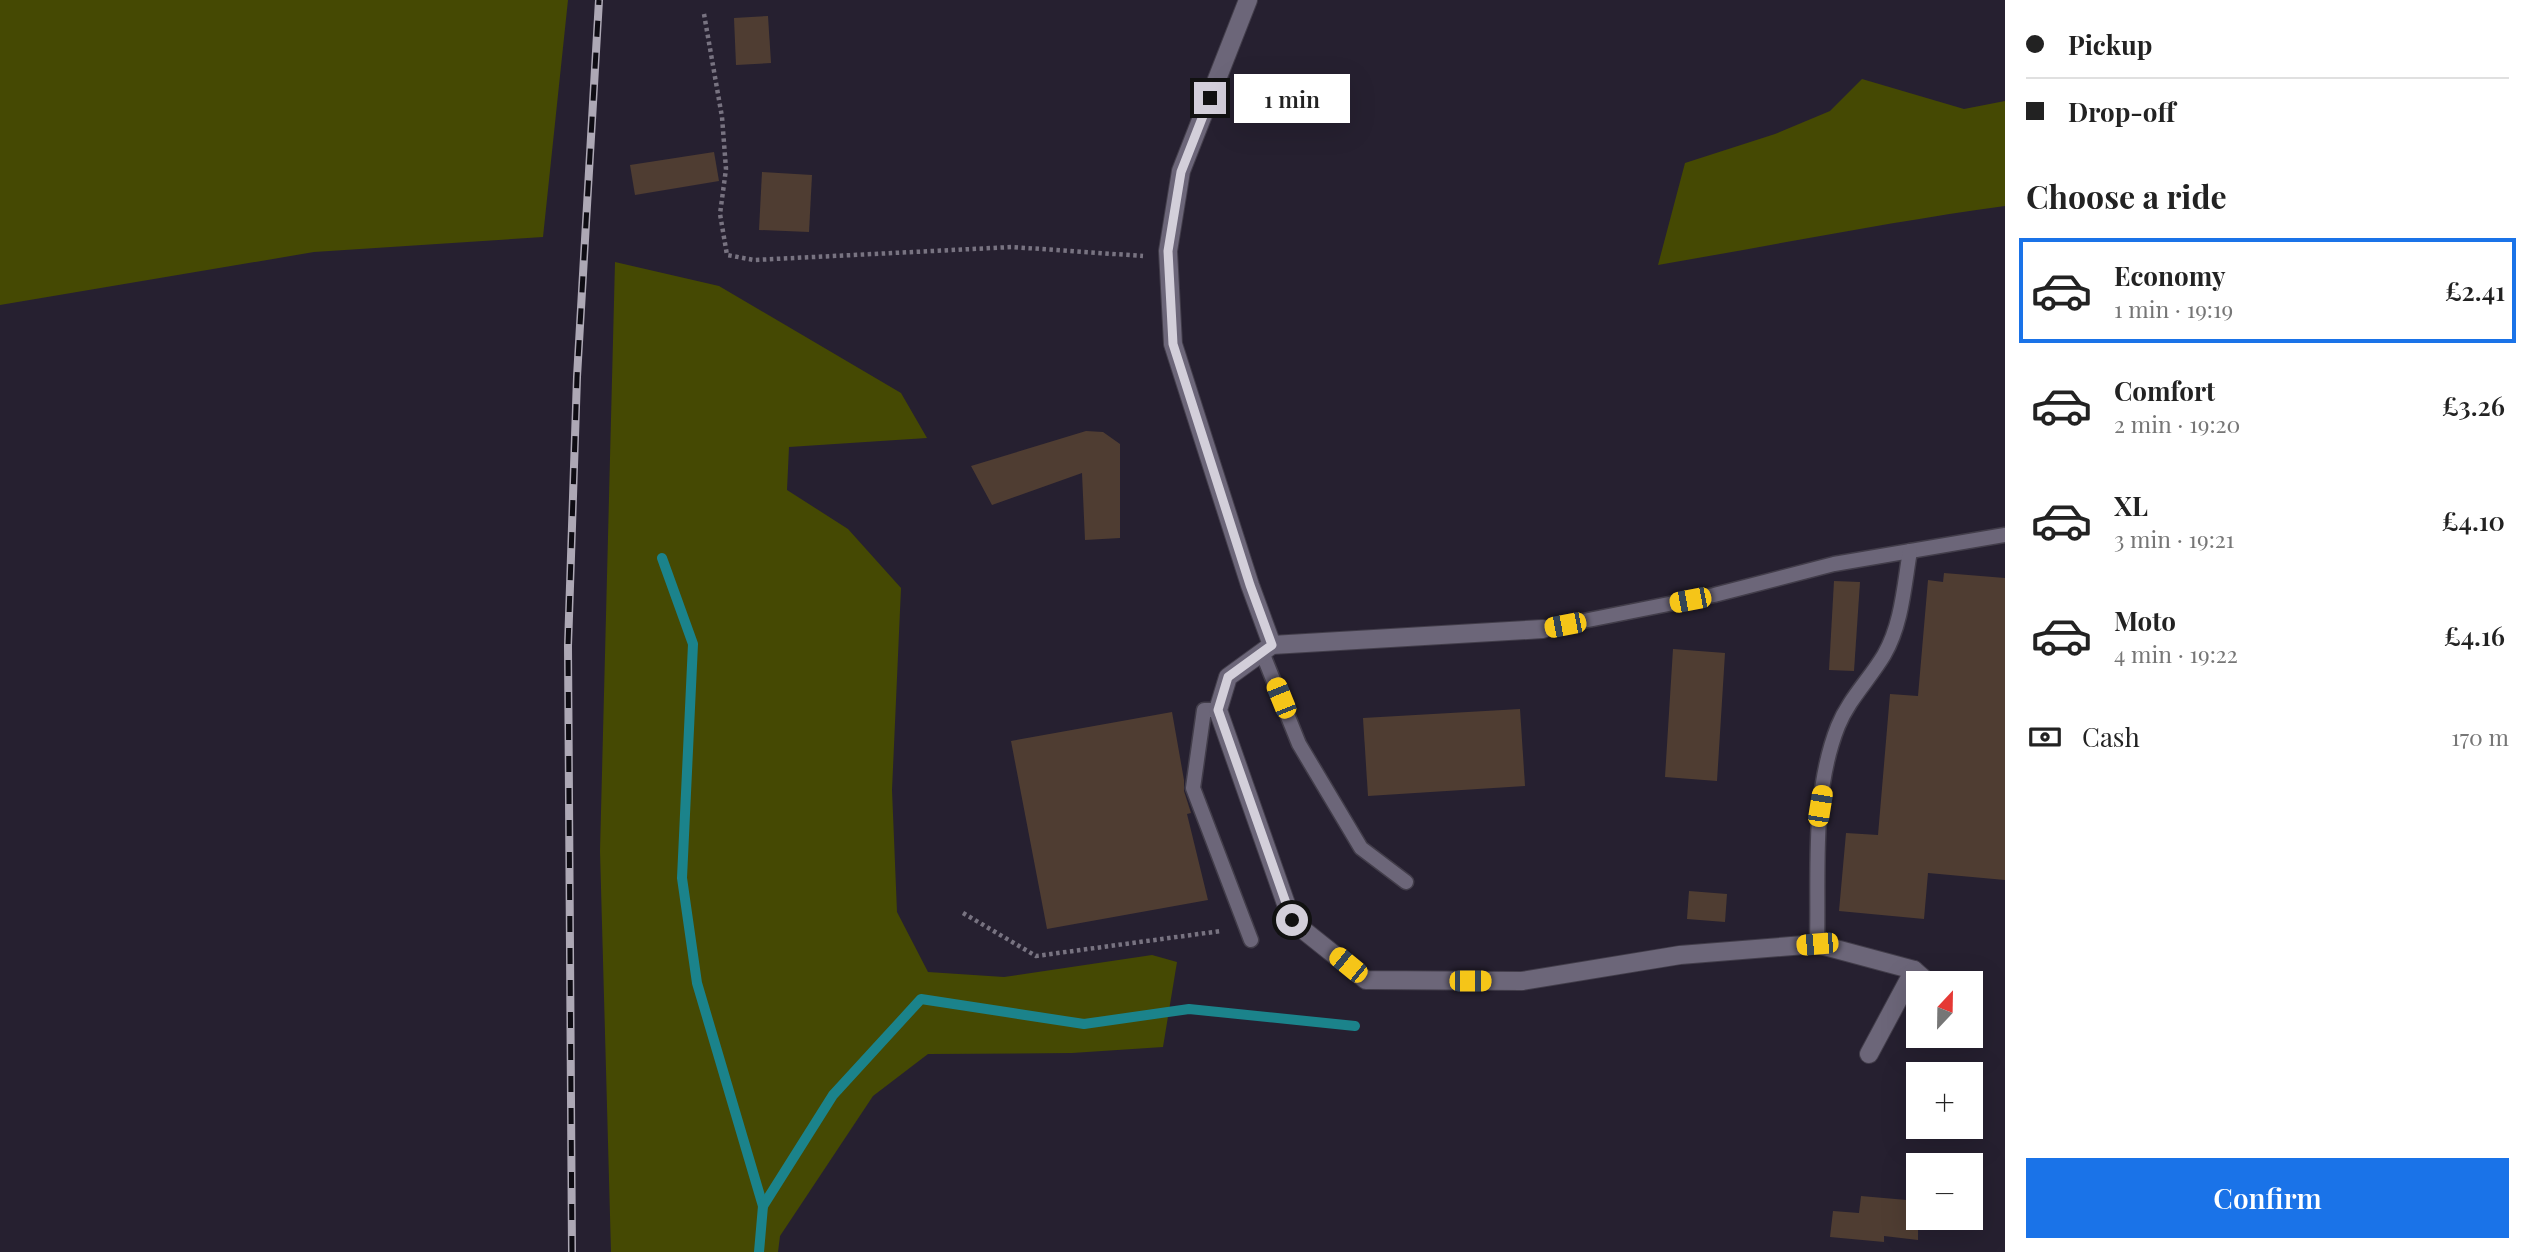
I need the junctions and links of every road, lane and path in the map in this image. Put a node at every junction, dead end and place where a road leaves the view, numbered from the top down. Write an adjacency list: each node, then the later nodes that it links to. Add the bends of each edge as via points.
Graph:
1 (1248, 0): 3 (street, via 1181,172)
2 (704, 14): 3 (path, via 722,117 726,169 720,214 727,255 754,260 1012,247 1144,256)
3 (1168, 251): 7 (street, via 1173,344)
4 (2005, 535): 5 (lane)
5 (1910, 551): 6 (lane); 12 (lane, via 1899,618 1886,652 1848,703 1829,754 1820,806)
6 (1543, 629): 7 (street)
7 (1267, 649): 8 (street, via 1228,677); 9 (lane, via 1299,744 1361,848)
8 (1218, 710): 11 (lane, via 1204,710 1193,788); 12 (street, via 1292,920 1366,980 1522,981 1680,955)
9 (1406, 882)
10 (963, 913): 11 (path, via 1036,956 1234,929)
11 (1251, 940)
12 (1817, 944): 13 (street)
13 (1913, 970): 14 (street)
14 (1869, 1054)

